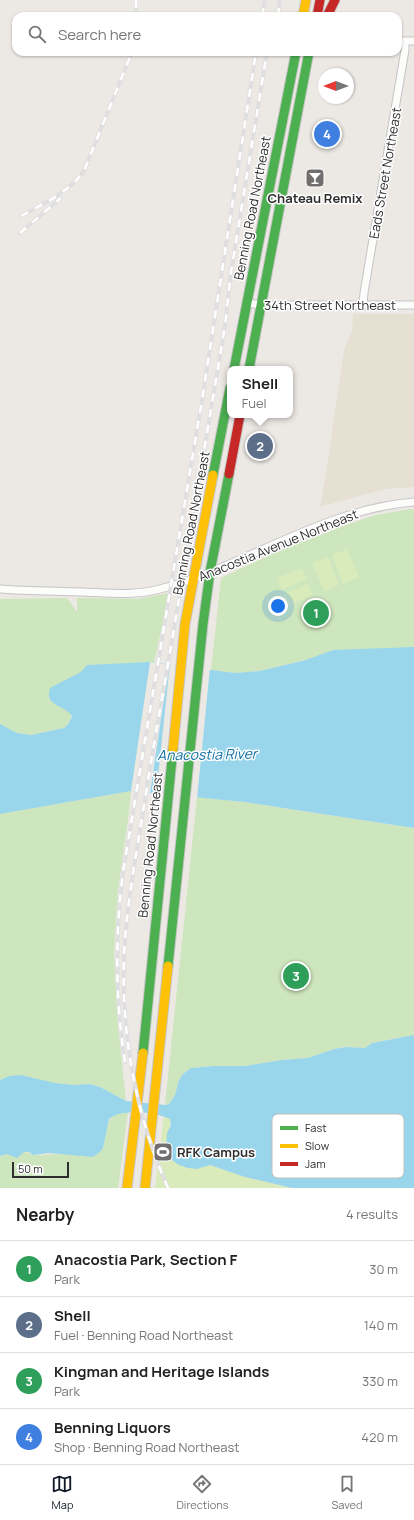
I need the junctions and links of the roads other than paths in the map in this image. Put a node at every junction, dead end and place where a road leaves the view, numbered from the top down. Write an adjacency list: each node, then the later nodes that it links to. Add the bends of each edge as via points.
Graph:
1 (297, 0): 5 (main road)
2 (306, 0): 6 (main road)
3 (320, 0): 7 (main road)
4 (336, 0): 8 (main road); 9 (street)
5 (297, 12)
6 (304, 12)
7 (318, 12)
8 (329, 12)
9 (334, 12)
10 (402, 41): 11 (street); 16 (street, Eads Street Northeast, via 406,50)
11 (414, 41)
12 (295, 56): 14 (main road, Benning Road Northeast)
13 (308, 56): 15 (main road, Benning Road Northeast)
14 (247, 303): 15 (street, 34th Street Northeast); 18 (main road, Benning Road Northeast)
15 (261, 305): 16 (street, 34th Street Northeast); 19 (main road, Benning Road Northeast)
16 (363, 305): 17 (street, 34th Street Northeast)
17 (414, 305)
18 (235, 366)
19 (249, 366)
20 (227, 403): 24 (main road, Benning Road Northeast)
21 (239, 418): 23 (main road, Benning Road Northeast)
22 (414, 502): 23 (street, Anacostia Avenue Northeast, via 382,506 341,518)
23 (210, 572): 24 (street, Anacostia Avenue Northeast); 27 (main road, Benning Road Northeast)
24 (193, 579): 25 (street, Anacostia Avenue Northeast, via 129,594); 26 (main road, Benning Road Northeast, via 185,624)
25 (0, 589)
26 (127, 1188)
27 (145, 1188)

